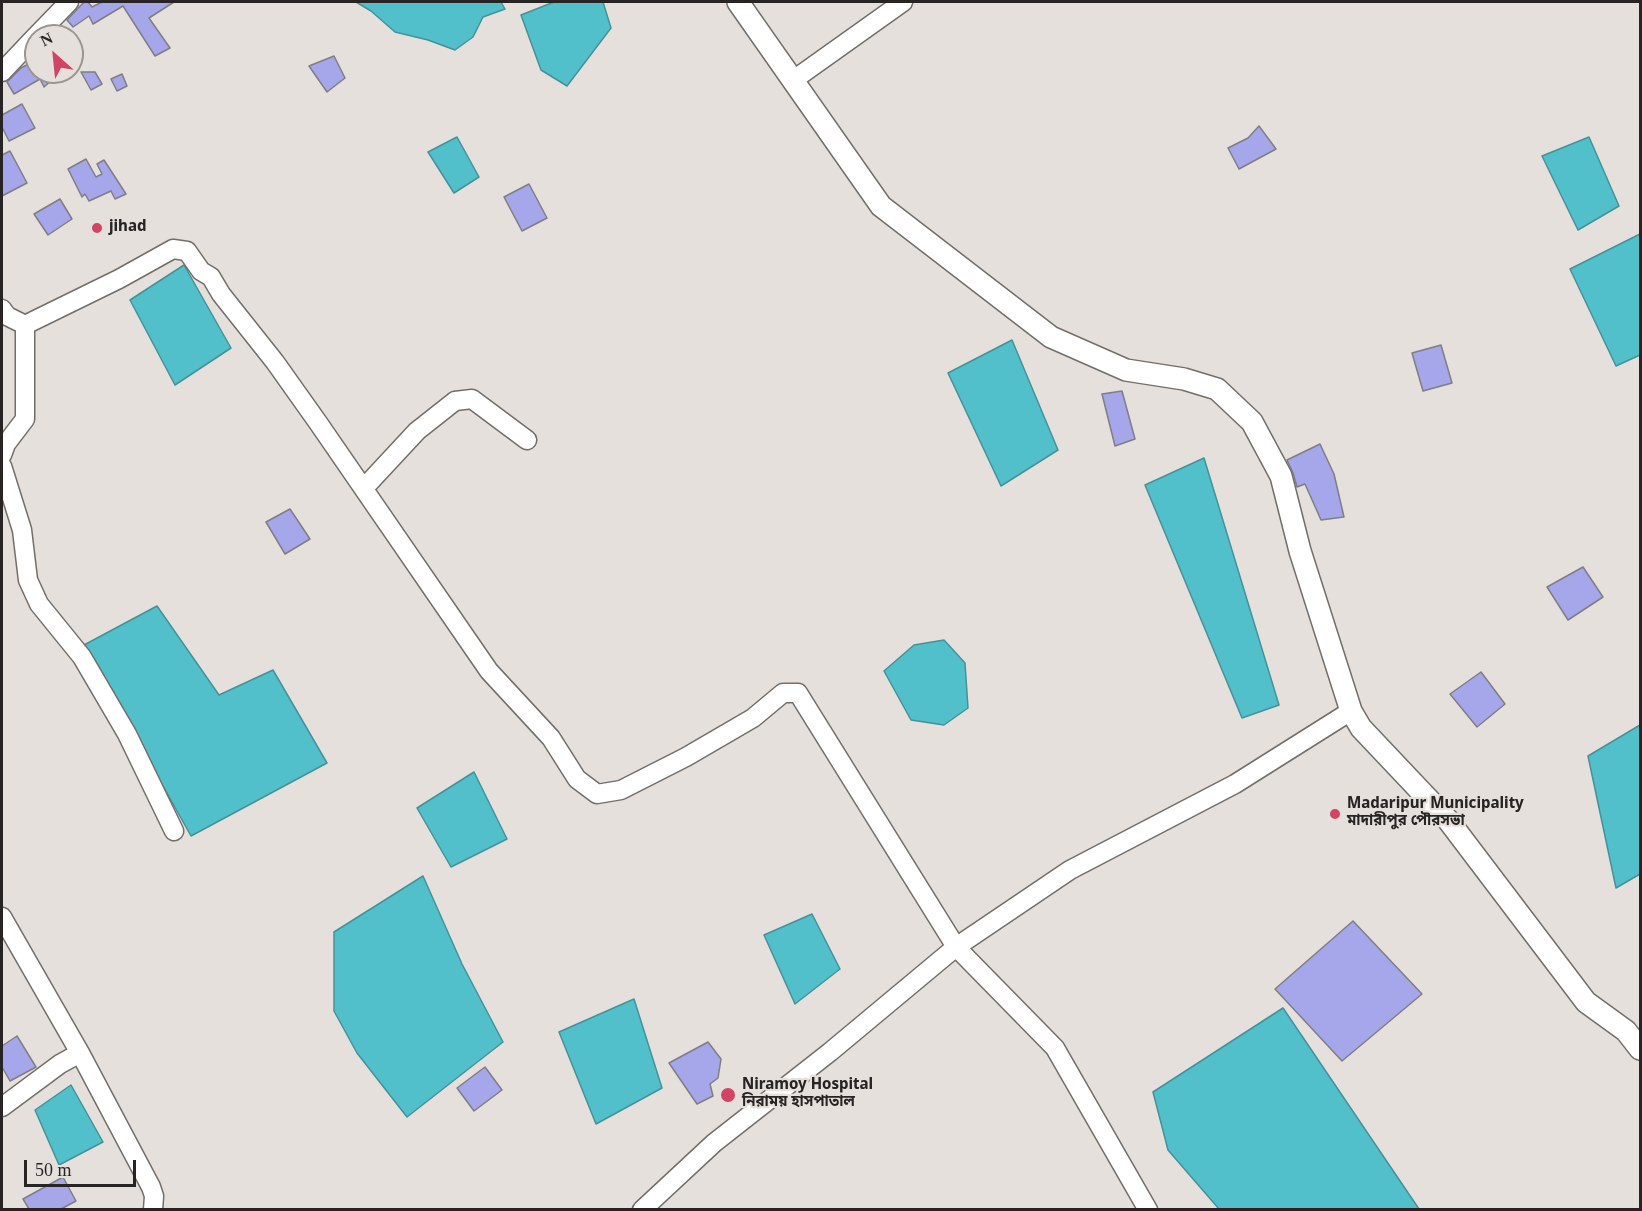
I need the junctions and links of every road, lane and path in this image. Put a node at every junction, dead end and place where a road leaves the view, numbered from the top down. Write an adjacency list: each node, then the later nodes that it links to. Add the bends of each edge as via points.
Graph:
1 (69, 2): 4 (street)
2 (738, 2): 7 (street)
3 (903, 2): 7 (street)
4 (48, 24)
5 (24, 49): 6 (street)
6 (2, 72)
7 (792, 81): 14 (street, via 881,207 1051,337 1126,370 1184,379 1217,389 1252,422 1281,476 1300,551)
8 (2, 309): 9 (street)
9 (25, 325): 11 (street, via 25,418); 13 (street, via 172,249 188,251 275,362)
10 (527, 440): 13 (street, via 472,399 455,401 417,431)
11 (2, 455)
12 (2, 466): 15 (street, via 22,530 28,580 39,604 82,657 127,734)
13 (364, 488): 17 (street, via 489,671 551,738 577,779 597,794 630,786 753,718 783,693 798,693)
14 (1351, 711): 17 (street, via 1235,784 1071,870); 18 (street, via 1361,729 1448,820 1586,1002 1626,1031)
15 (174, 831)
16 (2, 917): 19 (street)
17 (956, 947): 22 (street, via 714,1143); 23 (street, via 1055,1048)
18 (1641, 1049)
19 (80, 1053): 20 (street); 21 (street, via 151,1187)
20 (2, 1107)
21 (153, 1209)
22 (642, 1209)
23 (1148, 1209)

